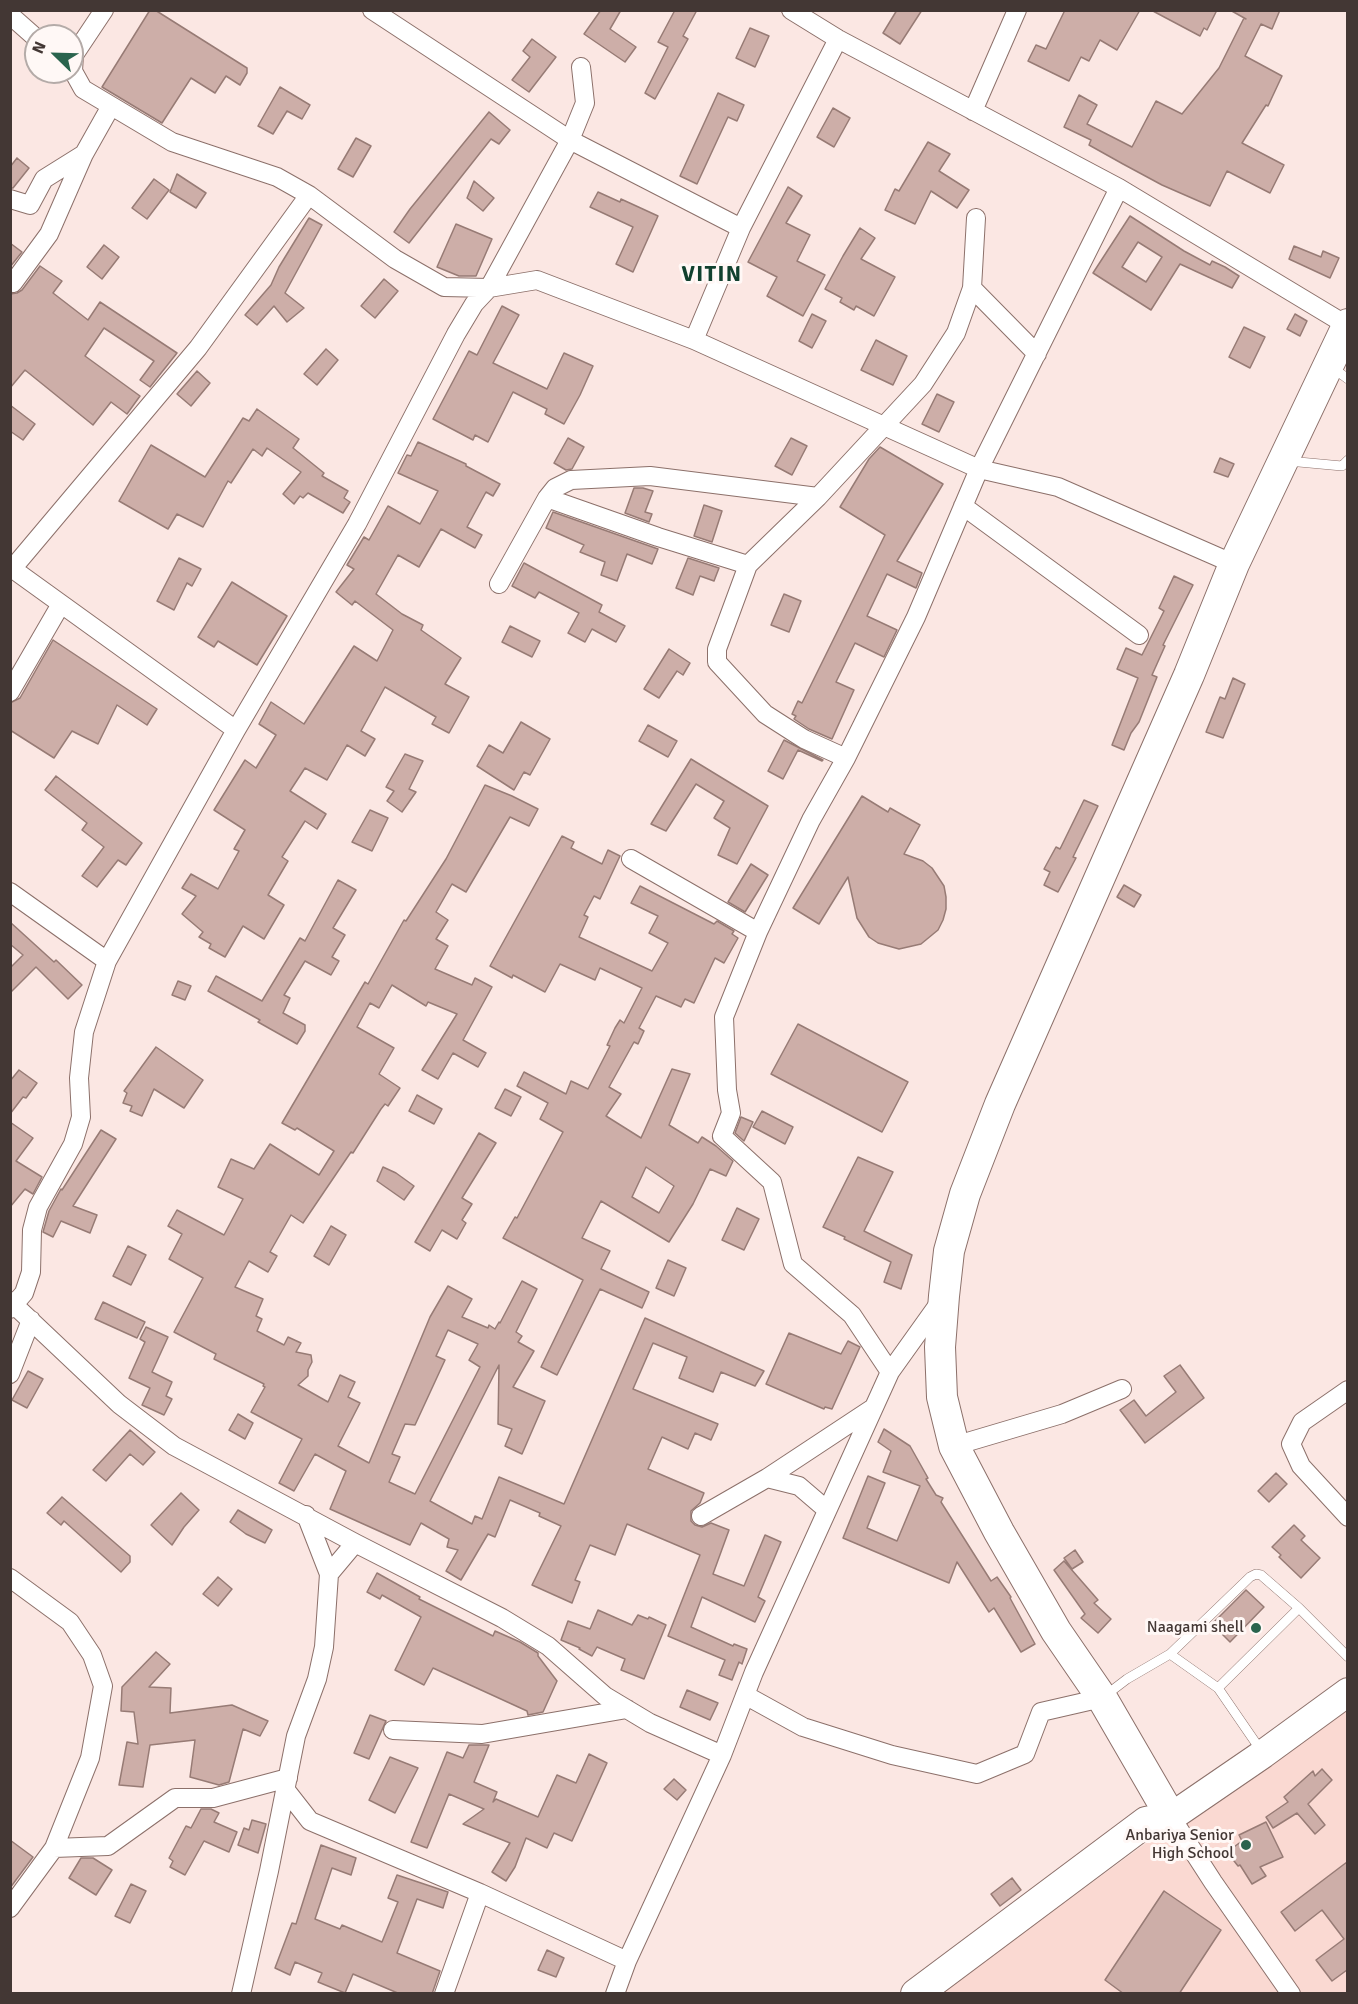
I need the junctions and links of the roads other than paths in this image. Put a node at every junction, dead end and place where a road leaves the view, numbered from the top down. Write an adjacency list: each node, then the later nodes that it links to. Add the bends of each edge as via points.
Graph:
1 (104, 10): 8 (street)
2 (372, 10): 13 (street)
3 (791, 10): 7 (street)
4 (1017, 10): 12 (street)
5 (10, 15): 6 (street)
6 (24, 27)
7 (838, 39): 12 (street); 19 (street)
8 (84, 40)
9 (581, 67): 13 (street, via 585,103)
10 (80, 84): 11 (street)
11 (111, 106): 14 (street); 16 (street, via 172,142 277,177)
12 (973, 111): 15 (street)
13 (570, 140): 19 (street); 21 (street)
14 (84, 154): 17 (street, via 44,178 30,205); 20 (street, via 49,234)
15 (1119, 188): 23 (street); 25 (street)
16 (309, 195): 21 (street, via 395,259 444,287); 36 (street, via 198,348)
17 (10, 199)
18 (976, 218): 22 (street)
19 (741, 228): 24 (street)
20 (13, 283)
21 (489, 288): 24 (street, via 537,280); 41 (street, via 456,334 357,524)
22 (972, 288): 25 (street); 27 (street, via 956,333 923,384)
23 (1347, 325): 26 (highway)
24 (694, 340): 27 (street)
25 (1037, 354): 30 (street)
26 (1338, 372): 28 (highway)
27 (883, 426): 30 (street); 31 (street)
28 (1283, 460): 29 (lane, via 1342,466); 34 (highway)
29 (1347, 460)
30 (979, 469): 33 (street); 34 (street, via 1058,487)
31 (818, 497): 32 (street, via 650,476 571,480 555,488); 35 (street)
32 (547, 498): 35 (street); 37 (street)
33 (963, 506): 39 (street); 42 (street, via 916,617)
34 (1234, 564): 47 (highway, via 1000,1104 965,1194 949,1251)
35 (748, 565): 42 (street, via 717,649 717,662 765,714 804,739)
36 (11, 568): 38 (street)
37 (500, 584)
38 (61, 604): 40 (street); 41 (street)
39 (1140, 635)
40 (10, 692)
41 (236, 730): 46 (street)
42 (846, 758): 45 (street, via 811,820)
43 (632, 859): 45 (street)
44 (10, 892): 46 (street)
45 (758, 932): 50 (street, via 724,1017 731,1113 722,1136 772,1182 793,1264 852,1315)
46 (107, 961): 48 (street, via 84,1032 79,1078 81,1117 73,1144 38,1207 32,1230 31,1272 24,1293)
47 (944, 1296): 50 (street); 55 (highway, via 942,1397)
48 (12, 1305): 49 (street)
49 (31, 1320): 51 (street); 58 (street, via 119,1404 174,1446)
50 (890, 1372): 54 (street)
51 (10, 1374)
52 (1122, 1389): 55 (street, via 1062,1414)
53 (1347, 1390): 60 (street, via 1302,1422 1291,1444 1301,1466)
54 (874, 1407): 56 (street); 57 (street)
55 (954, 1446): 70 (highway, via 1056,1631)
56 (767, 1478): 57 (street, via 799,1486); 59 (street)
57 (827, 1510): 69 (street)
58 (306, 1515): 61 (street); 62 (street)
59 (702, 1516)
60 (1347, 1517)
61 (355, 1543): 62 (street); 71 (street, via 502,1618 548,1646 605,1696)
62 (329, 1574): 75 (street, via 317,1679 296,1736)
63 (10, 1578): 79 (street, via 70,1622 92,1655 103,1686 90,1758)
64 (1299, 1608): 65 (lane, via 1256,1574); 66 (lane); 67 (lane)
65 (1170, 1654): 67 (lane); 70 (lane)
66 (1347, 1657)
67 (1218, 1688): 73 (lane)
68 (1347, 1692): 73 (main road)
69 (745, 1695): 70 (street, via 803,1726 892,1755 977,1774 1025,1754 1041,1712); 74 (street)
70 (1102, 1698): 76 (highway)
71 (627, 1709): 72 (street, via 482,1734); 74 (street)
72 (393, 1730)
73 (1263, 1754): 76 (main road)
74 (722, 1755): 82 (street)
75 (286, 1783): 77 (street); 78 (street); 79 (street, via 213,1798 175,1798 108,1846)
76 (1171, 1817): 84 (highway, via 1146,1822); 87 (street)
77 (310, 1821): 78 (street); 80 (street)
78 (278, 1827): 85 (street)
79 (54, 1848): 81 (street)
80 (480, 1893): 82 (street); 86 (street)
81 (10, 1908)
82 (627, 1961): 83 (street)
83 (619, 1992)
84 (918, 1993)
85 (241, 1994)
86 (444, 1994)
87 (1291, 1994)

